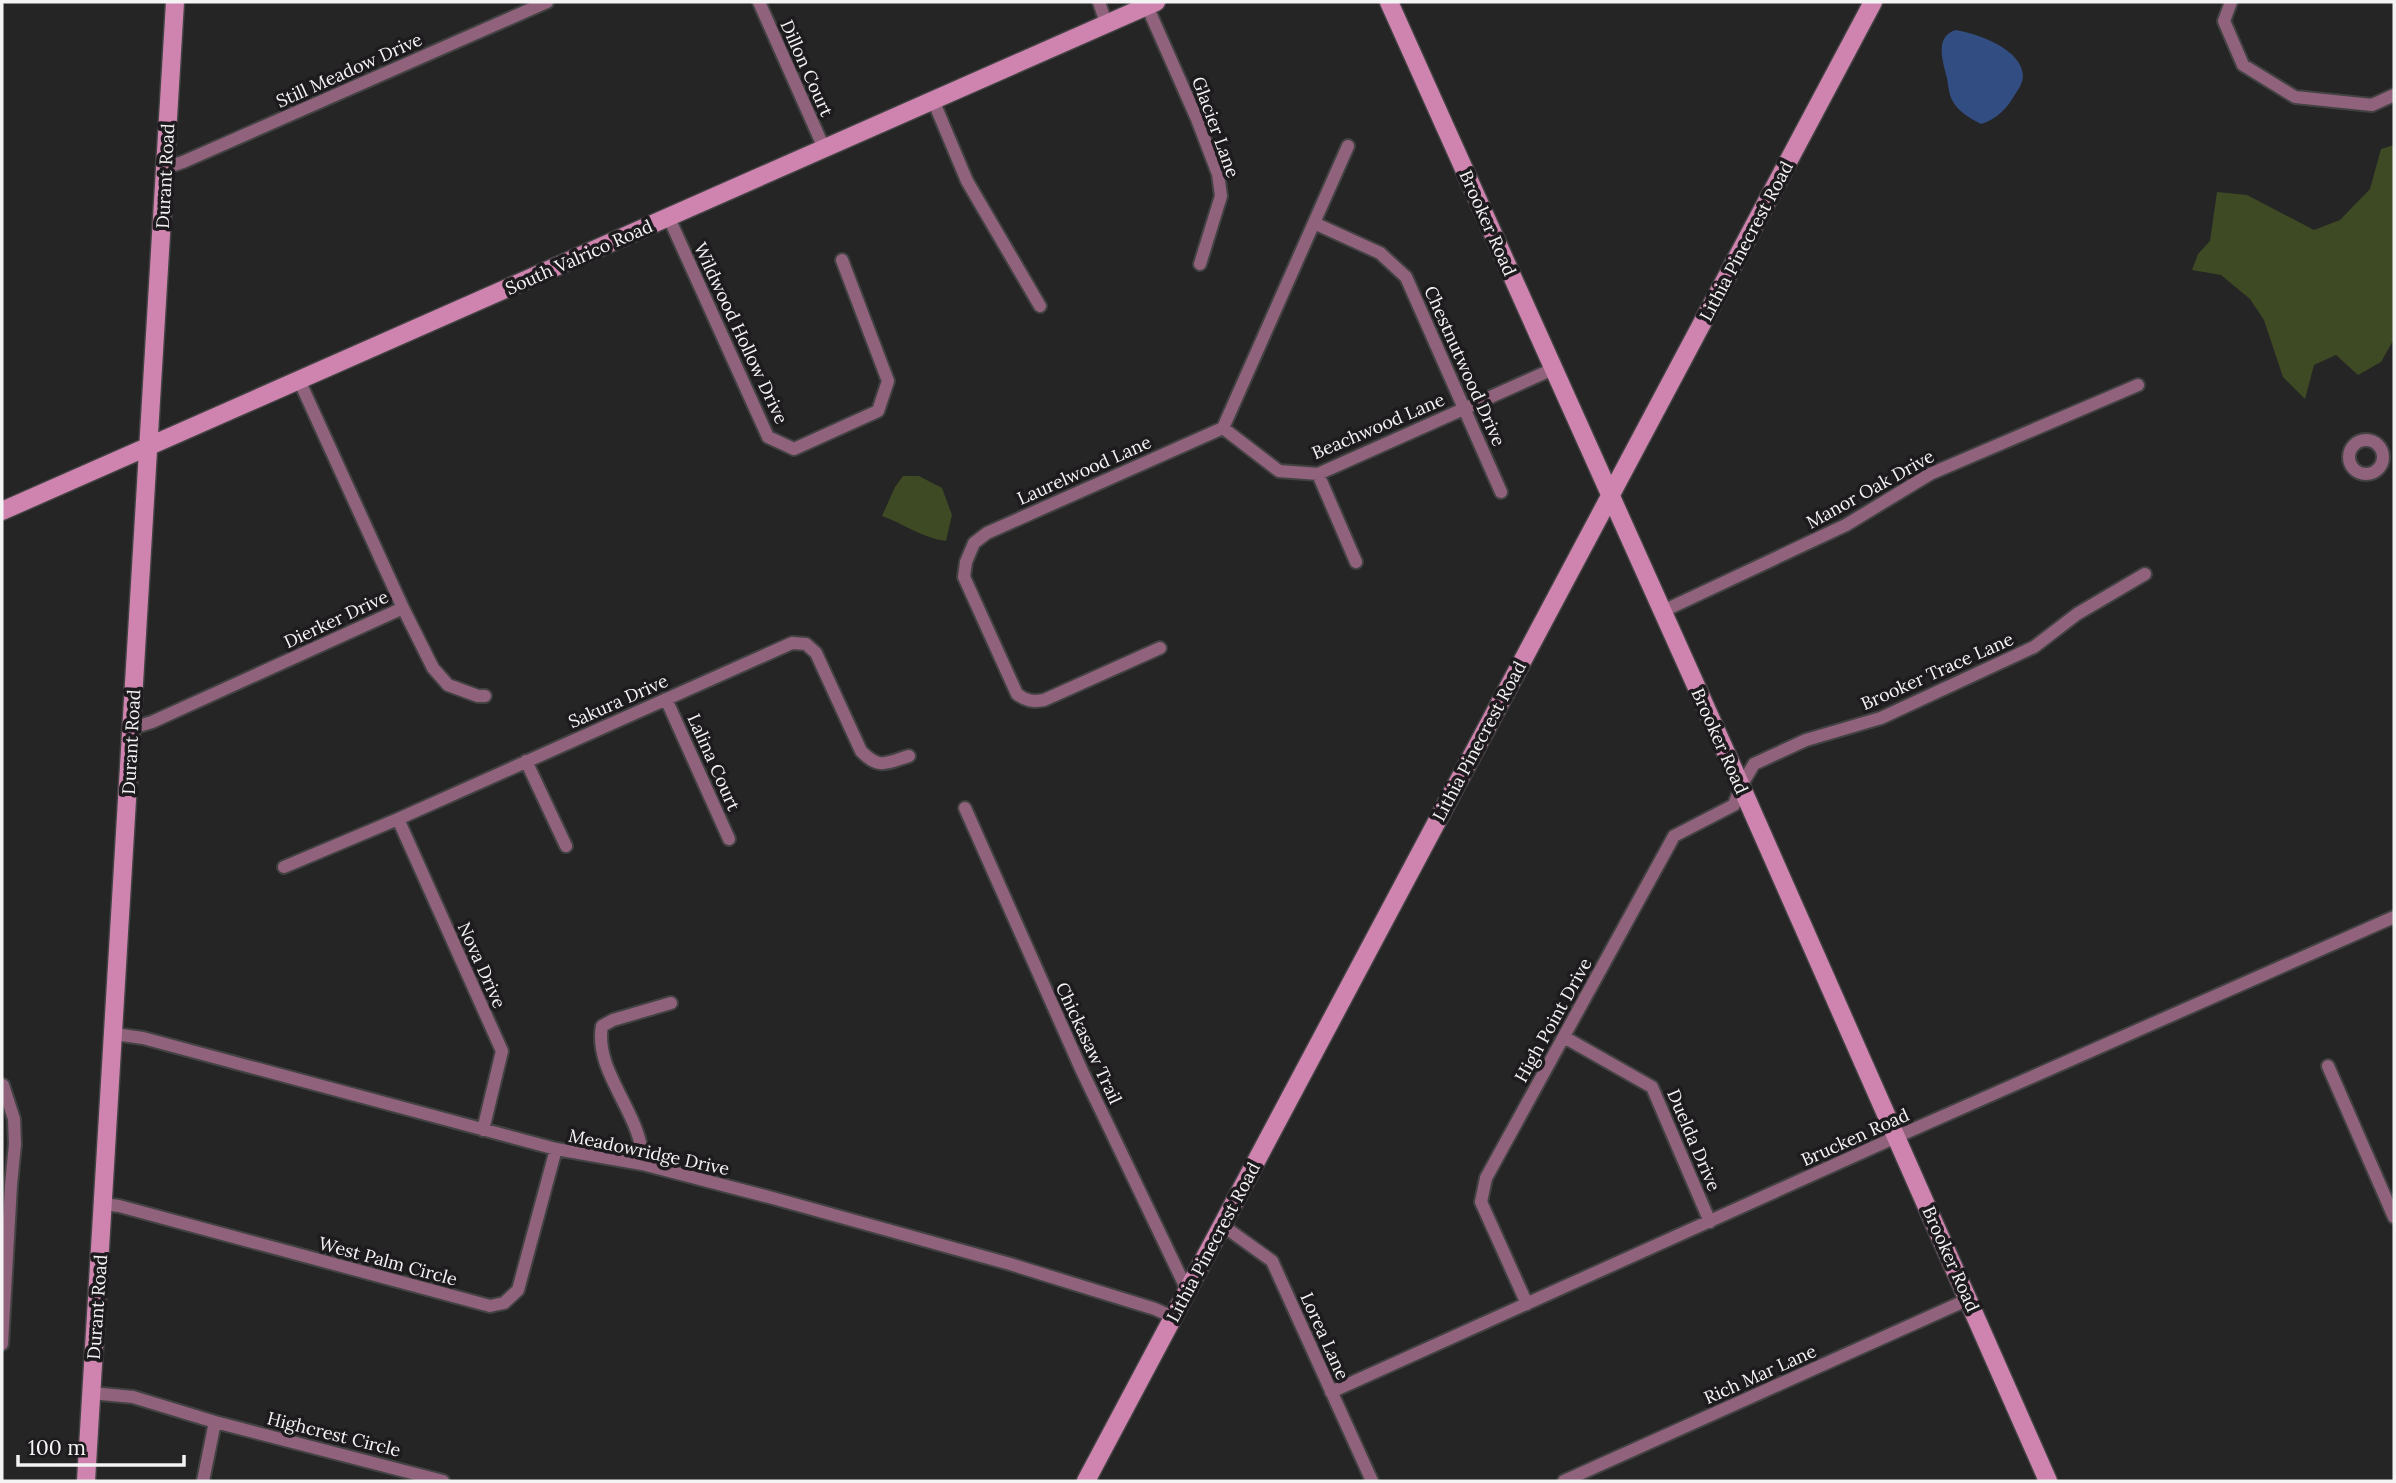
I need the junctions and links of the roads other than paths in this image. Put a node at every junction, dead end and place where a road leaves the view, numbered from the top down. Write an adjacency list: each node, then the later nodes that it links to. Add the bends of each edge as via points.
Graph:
1 (175, 2): 14 (street, Durant Road)
2 (547, 2): 14 (street, Still Meadow Drive)
3 (759, 2): 13 (street, Dillon Court)
4 (1098, 2): 9 (street)
5 (1389, 2): 20 (street, Brooker Road)
6 (1873, 2): 28 (street, Lithia Pinecrest Road)
7 (2231, 2): 10 (street, via 2224,21 2244,65 2295,97 2372,105)
8 (1152, 4): 9 (street, South Valrico Road); 18 (street, Glacier Lane, via 1217,174 1221,196)
9 (1106, 23): 11 (street, South Valrico Road)
10 (2394, 94)
11 (933, 100): 13 (street, South Valrico Road); 19 (street, via 967,181)
12 (1348, 146): 16 (street)
13 (824, 148): 15 (street, South Valrico Road)
14 (165, 168): 25 (street, Durant Road)
15 (669, 218): 17 (street, Wildwood Hollow Drive, via 768,438 794,449 878,411 888,382); 21 (street, South Valrico Road)
16 (1314, 223): 23 (street, Chestnutwood Drive, via 1380,253 1406,277); 24 (street)
17 (842, 260)
18 (1200, 264)
19 (1040, 306)
20 (1553, 369): 23 (street, Beachwood Lane); 28 (street, Brooker Road)
21 (299, 380): 25 (street, South Valrico Road); 32 (street, Dierker Drive)
22 (2138, 385): 33 (street, Manor Oak Drive, via 1930,474 1846,526)
23 (1465, 408): 26 (street, Beachwood Lane); 27 (street, Chestnutwood Drive)
24 (1223, 428): 26 (street, Beachwood Lane, via 1279,471); 34 (street, Laurelwood Lane, via 987,533 974,543 966,562 964,576 1023,699 1044,700)
25 (149, 446): 29 (street, South Valrico Road); 37 (street, Durant Road)
26 (1318, 474): 30 (street)
27 (1501, 492)
28 (1610, 496): 33 (street, Brooker Road); 60 (street, Lithia Pinecrest Road)
29 (2, 511)
30 (1356, 562)
31 (2145, 574): 40 (street, Brooker Trace Lane, via 2077,614 2034,647 1881,718 1806,740 1754,764)
32 (403, 608): 35 (street, via 433,668 448,685); 37 (street, Dierker Drive)
33 (1661, 612): 40 (street, Brooker Road)
34 (1160, 648)
35 (485, 695)
36 (666, 698): 38 (street, Sakura Drive, via 792,643 806,644 816,653 861,751 872,763 883,765); 39 (street, Sakura Drive); 43 (street, Lalina Court)
37 (132, 727): 48 (street, Durant Road)
38 (909, 756)
39 (526, 761): 42 (street, Sakura Drive); 44 (street)
40 (1741, 786): 49 (street, High Point Drive, via 1734,805 1674,835); 53 (street, Brooker Road)
41 (965, 808): 61 (street, Chickasaw Trail, via 1082,1071)
42 (398, 819): 45 (street, Sakura Drive); 52 (street, Nova Drive, via 502,1051)
43 (729, 839)
44 (566, 846)
45 (284, 867)
46 (2394, 917): 53 (street, Brucken Road)
47 (671, 1003): 55 (street, via 613,1020 602,1026 599,1040 642,1146)
48 (114, 1034): 52 (street, Meadowridge Drive); 57 (street, Durant Road)
49 (1564, 1037): 59 (street, Duelda Drive, via 1652,1087); 63 (street, High Point Drive, via 1486,1178 1481,1202)
50 (2328, 1066): 58 (street)
51 (3, 1085): 56 (street, via 14,1119 15,1144)
52 (484, 1130): 54 (street, Meadowridge Drive)
53 (1896, 1137): 59 (street, Brucken Road); 62 (street, Brooker Road)
54 (556, 1149): 55 (street, Meadowridge Drive); 57 (street, West Palm Circle, via 518,1290 504,1303 490,1307)
55 (642, 1164): 64 (street, Meadowridge Drive, via 1019,1267)
56 (6, 1185): 65 (street)
57 (103, 1204): 67 (street, Durant Road)
58 (2394, 1217)
59 (1710, 1222): 63 (street, Brucken Road)
60 (1222, 1225): 61 (street, Lithia Pinecrest Road); 66 (street, Lorea Lane, via 1272,1261)
61 (1187, 1290): 64 (street, Lithia Pinecrest Road)
62 (1969, 1300): 74 (street, Rich Mar Lane); 75 (street, Brooker Road)
63 (1527, 1304): 66 (street, Brucken Road)
64 (1172, 1317): 72 (street, Lithia Pinecrest Road)
65 (2, 1344)
66 (1331, 1392): 73 (street, Lorea Lane)
67 (91, 1393): 68 (street, Highcrest Circle, via 133,1397); 69 (street, Durant Road)
68 (215, 1422): 70 (street); 71 (street, Highcrest Circle)
69 (86, 1481)
70 (203, 1481)
71 (443, 1481)
72 (1086, 1481)
73 (1372, 1481)
74 (1564, 1481)
75 (2048, 1481)

